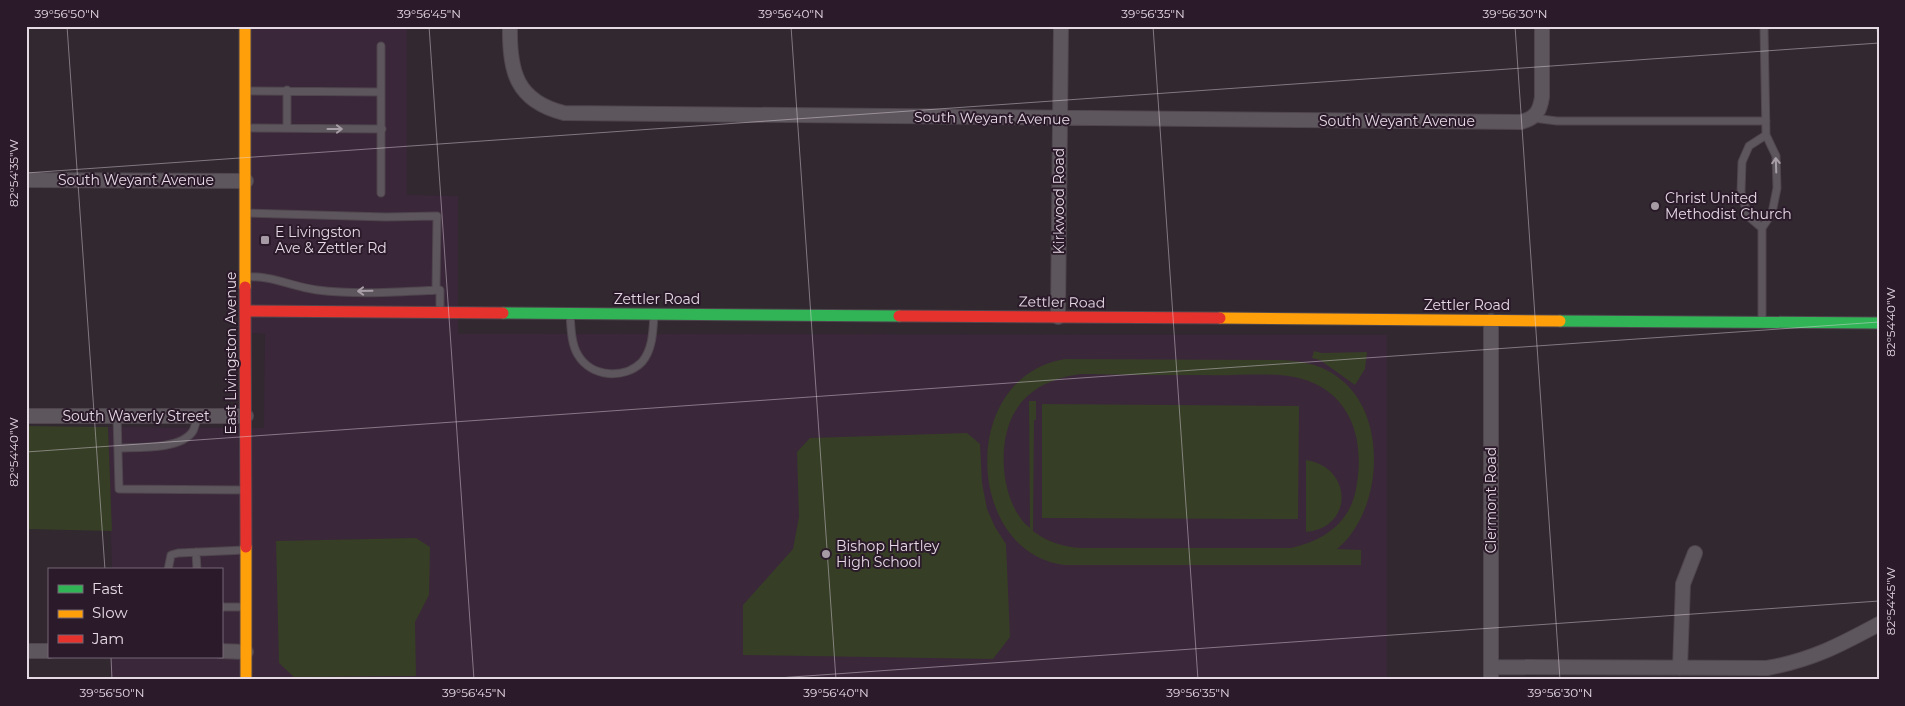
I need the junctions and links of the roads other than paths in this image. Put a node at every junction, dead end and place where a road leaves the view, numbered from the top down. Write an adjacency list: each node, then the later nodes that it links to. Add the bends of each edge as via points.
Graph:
1 (245, 26): 8 (street, East Livingston Avenue)
2 (510, 26): 11 (street, South Weyant Avenue, via 511,58 519,83 531,99 564,113)
3 (1061, 26): 11 (street, Kirkwood Road)
4 (1542, 26): 10 (street, via 1542,97 1540,109)
5 (1764, 26): 12 (lane)
6 (381, 46): 9 (lane)
7 (287, 90): 8 (lane); 9 (lane); 14 (lane)
8 (245, 91): 13 (street, East Livingston Avenue)
9 (381, 92): 15 (lane)
10 (1533, 118): 11 (street, South Weyant Avenue, via 1521,122); 12 (lane, via 1558,121)
11 (1060, 119): 28 (street, Kirkwood Road)
12 (1766, 120): 16 (lane)
13 (246, 128): 14 (lane); 18 (street, East Livingston Avenue)
14 (287, 128): 15 (lane, one-way to 15)
15 (382, 129): 19 (lane)
16 (1766, 135): 21 (lane, one-way to 16, via 1772,213 1777,188 1776,156); 21 (lane, via 1749,146 1742,162 1741,192 1748,216)
17 (26, 180): 18 (street, South Weyant Avenue)
18 (246, 181): 20 (street, East Livingston Avenue)
19 (382, 193)
20 (246, 213): 22 (street, East Livingston Avenue); 23 (lane, via 436,216)
21 (1762, 228): 30 (lane)
22 (246, 277): 23 (lane, one-way to 22, via 316,290 264,277); 24 (street, East Livingston Avenue)
23 (436, 290): 25 (lane, via 440,290)
24 (246, 311): 25 (street, Zettler Road); 35 (street, East Livingston Avenue)
25 (440, 313): 26 (street, Zettler Road)
26 (570, 314): 27 (street, Zettler Road); 27 (lane, via 577,354 595,371 608,374 626,372 642,361 653,339)
27 (654, 314): 28 (street, Zettler Road)
28 (1058, 317): 29 (street, Zettler Road)
29 (1492, 321): 30 (street, Zettler Road); 51 (street, Clermont Road)
30 (1762, 322): 31 (street, Zettler Road)
31 (1879, 323)
32 (26, 416): 33 (street, South Waverly Street)
33 (117, 416): 34 (street, South Waverly Street); 36 (lane)
34 (198, 416): 35 (street, South Waverly Street); 36 (lane, via 192,432 182,440 166,446)
35 (246, 416): 37 (street, East Livingston Avenue)
36 (118, 448): 37 (lane, via 119,489)
37 (246, 490): 38 (street, East Livingston Avenue)
38 (246, 550): 39 (lane); 44 (street, East Livingston Avenue)
39 (196, 552): 41 (lane, via 171,555); 42 (lane)
40 (1695, 553): 50 (street, via 1684,584)
41 (168, 568)
42 (196, 568)
43 (222, 607): 44 (lane)
44 (246, 607): 49 (street, East Livingston Avenue)
45 (1879, 624): 50 (street, via 1829,651 1791,664 1767,668)
46 (26, 651): 47 (street)
47 (48, 651)
48 (222, 651): 49 (street)
49 (246, 652): 52 (street, East Livingston Avenue)
50 (1680, 668): 51 (street)
51 (1491, 673)
52 (246, 680)

